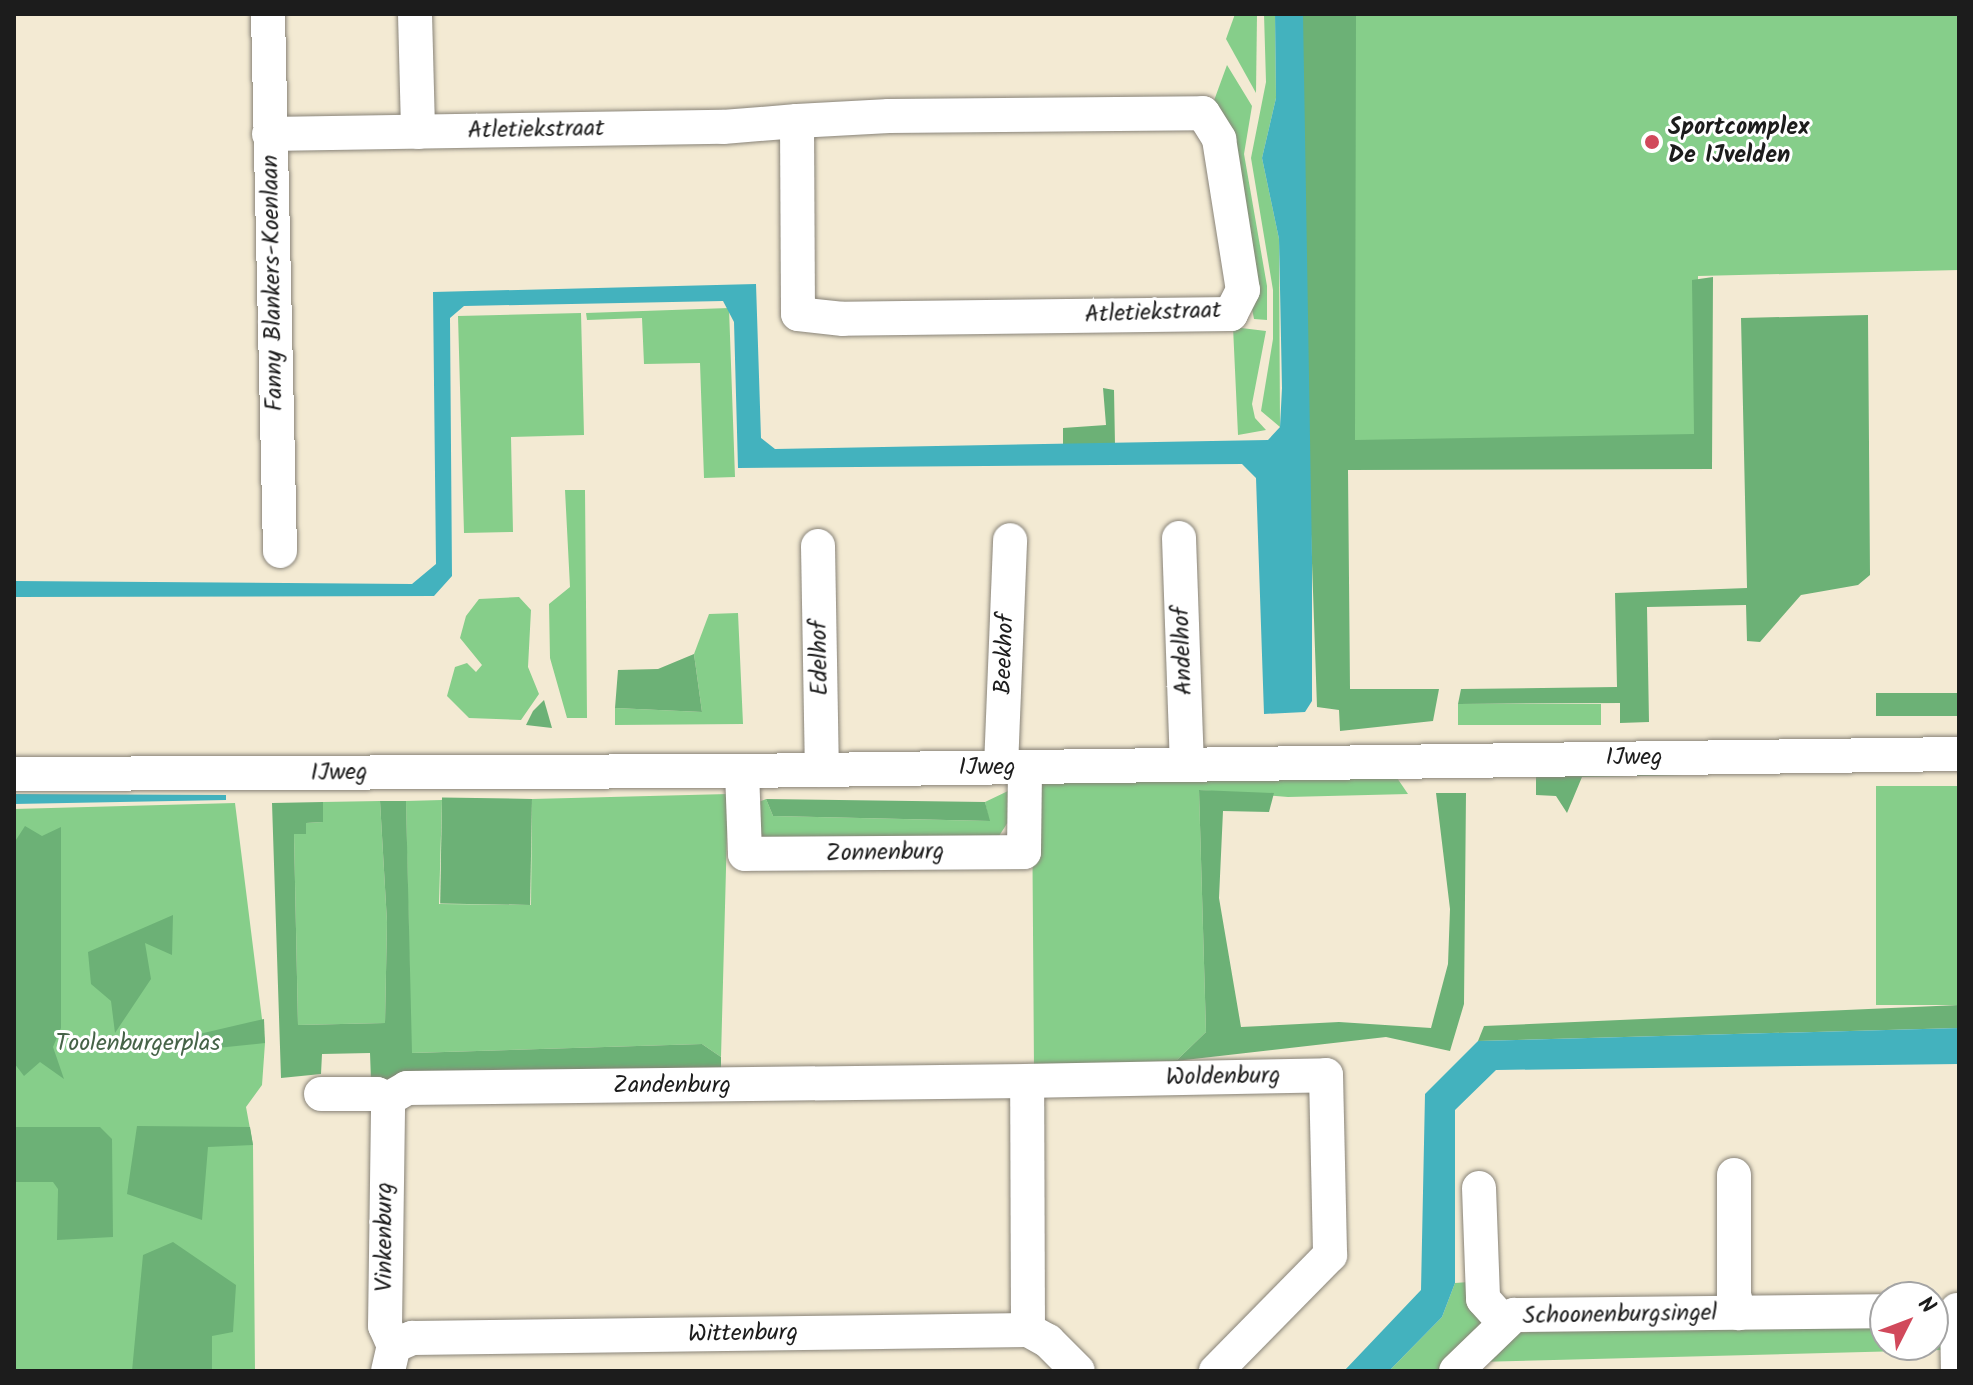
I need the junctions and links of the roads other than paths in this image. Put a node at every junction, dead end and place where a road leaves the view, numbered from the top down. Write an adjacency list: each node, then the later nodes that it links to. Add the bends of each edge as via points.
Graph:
1 (268, 14): 5 (street, Fanny Blankers-Koenlaan)
2 (415, 14): 4 (street)
3 (797, 121): 3 (street, Atletiekstraat, via 1203,113 1219,139 1243,290 1231,314 843,319 798,314); 4 (street, Atletiekstraat)
4 (418, 132): 5 (street, Atletiekstraat)
5 (269, 134): 9 (street, Fanny Blankers-Koenlaan)
6 (1179, 538): 11 (street, Andelhof)
7 (1010, 540): 12 (street, Beekhof)
8 (818, 546): 13 (street, Edelhof)
9 (280, 551)
10 (1959, 754): 11 (street, IJweg)
11 (1187, 763): 12 (street, IJweg)
12 (1013, 768): 13 (street, IJweg); 14 (street, Zonnenburg, via 1024,852 745,854)
13 (822, 770): 14 (street, IJweg)
14 (742, 771): 15 (street, IJweg)
15 (14, 774)
16 (1027, 1081): 18 (street, Zandenburg, via 407,1088); 25 (street); 28 (street, Woldenburg, via 1326,1075 1330,1255)
17 (321, 1094): 18 (street, Zandenburg, via 377,1094)
18 (388, 1099): 26 (street, Vinkenburg, via 385,1326)
19 (1734, 1175): 23 (street, Schoonenburgsingel, via 1734,1295)
20 (1479, 1188): 24 (street, Schoonenburgsingel, via 1483,1299)
21 (1950, 1310): 30 (street)
22 (1869, 1311): 23 (street, Schoonenburgsingel)
23 (1739, 1313): 24 (street, Schoonenburgsingel, via 1526,1314)
24 (1504, 1322): 29 (street, Schoonenburgsingel)
25 (1028, 1330): 26 (street, Wittenburg, via 412,1338); 27 (street, via 1048,1341)
26 (391, 1359)
27 (1078, 1371)
28 (1216, 1371)
29 (1456, 1371)
30 (1958, 1371)

